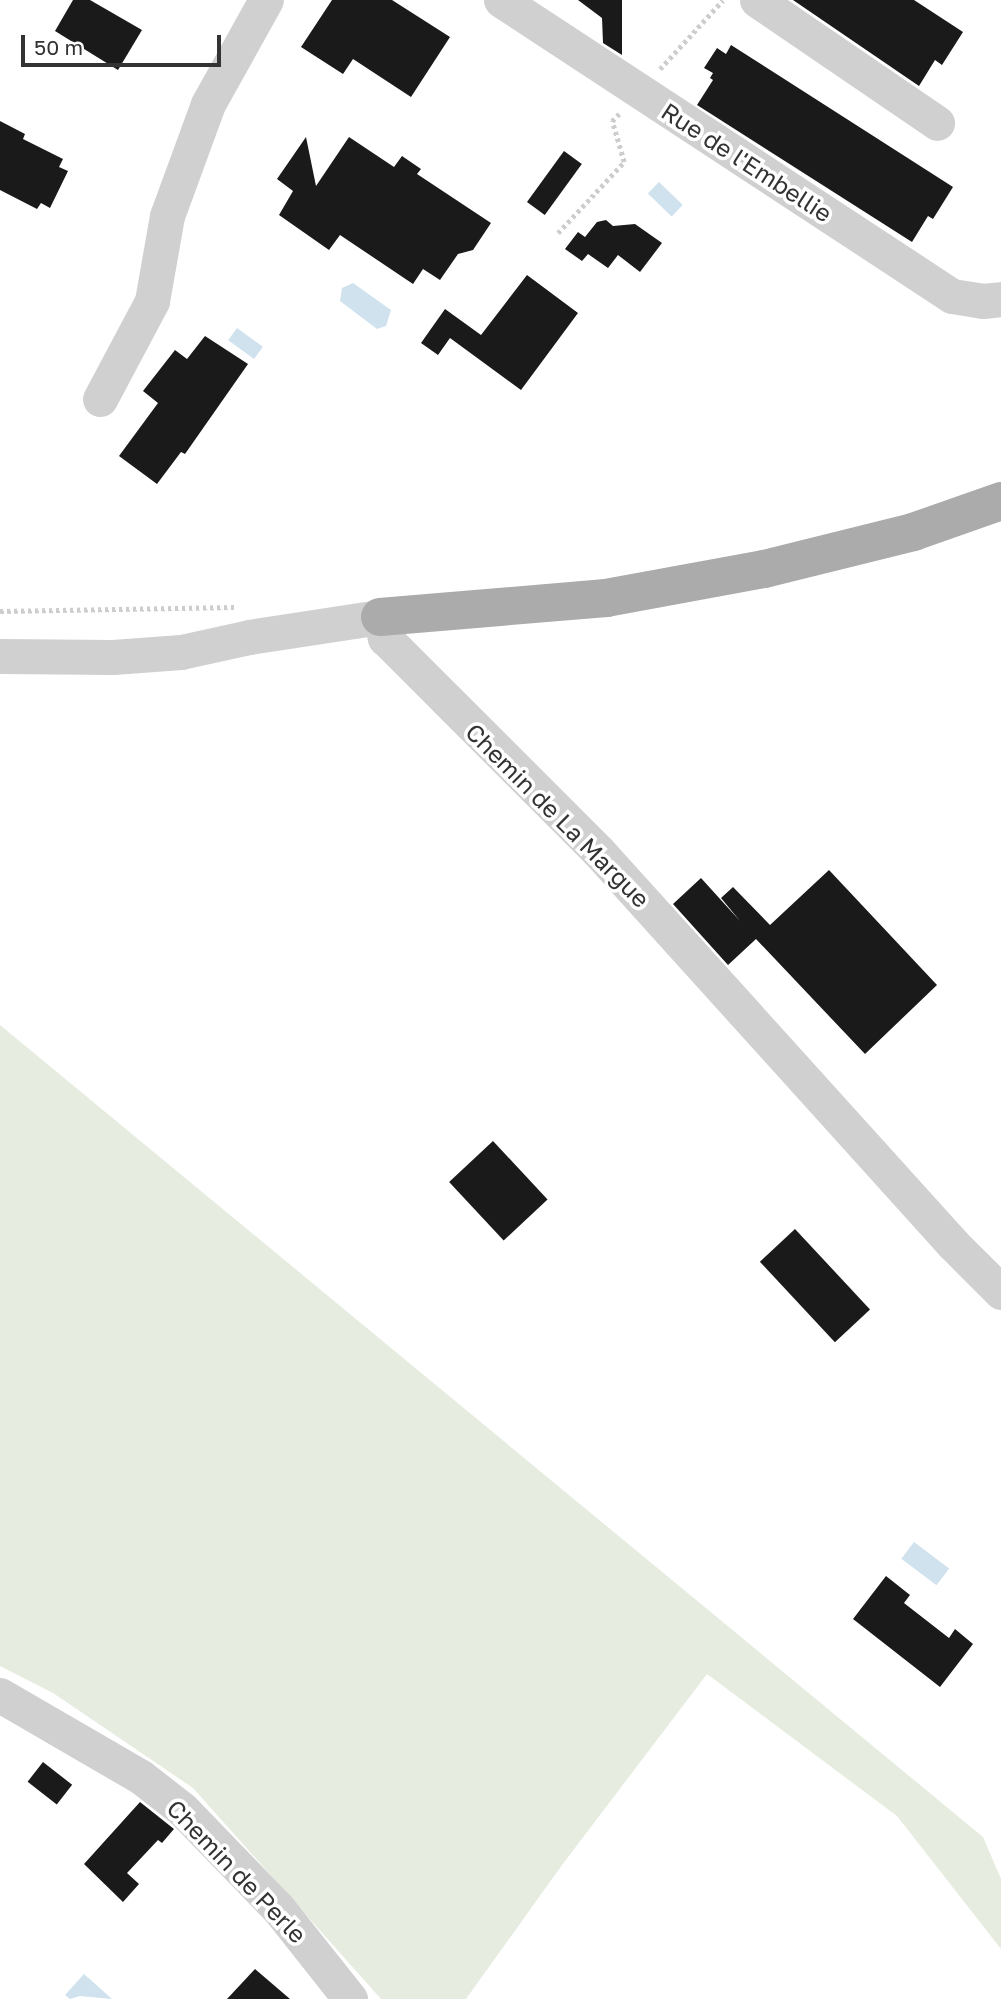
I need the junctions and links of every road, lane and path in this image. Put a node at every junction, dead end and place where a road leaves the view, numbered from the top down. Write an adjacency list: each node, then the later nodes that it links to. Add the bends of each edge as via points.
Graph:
1 (501, 0): 5 (street, Rue de l'Embellie)
2 (723, 0): 5 (path)
3 (757, 0): 6 (street)
4 (262, 5): 9 (street, via 208,104 167,216 152,301)
5 (640, 92): 7 (path, via 612,121 624,162); 8 (street, Rue de l'Embellie, via 952,296)
6 (937, 123)
7 (558, 233)
8 (1001, 299)
9 (100, 399)
10 (1001, 501): 13 (main road, via 913,532 764,569 606,598)
11 (236, 607): 12 (path)
12 (0, 611)
13 (380, 617): 14 (street, via 181,652); 15 (street, Chemin de La Margue, via 384,638 598,851)
14 (0, 656)
15 (1001, 1292)
16 (0, 1695): 17 (street, Chemin de Perle, via 141,1777 182,1809 278,1908)
17 (351, 1999)

